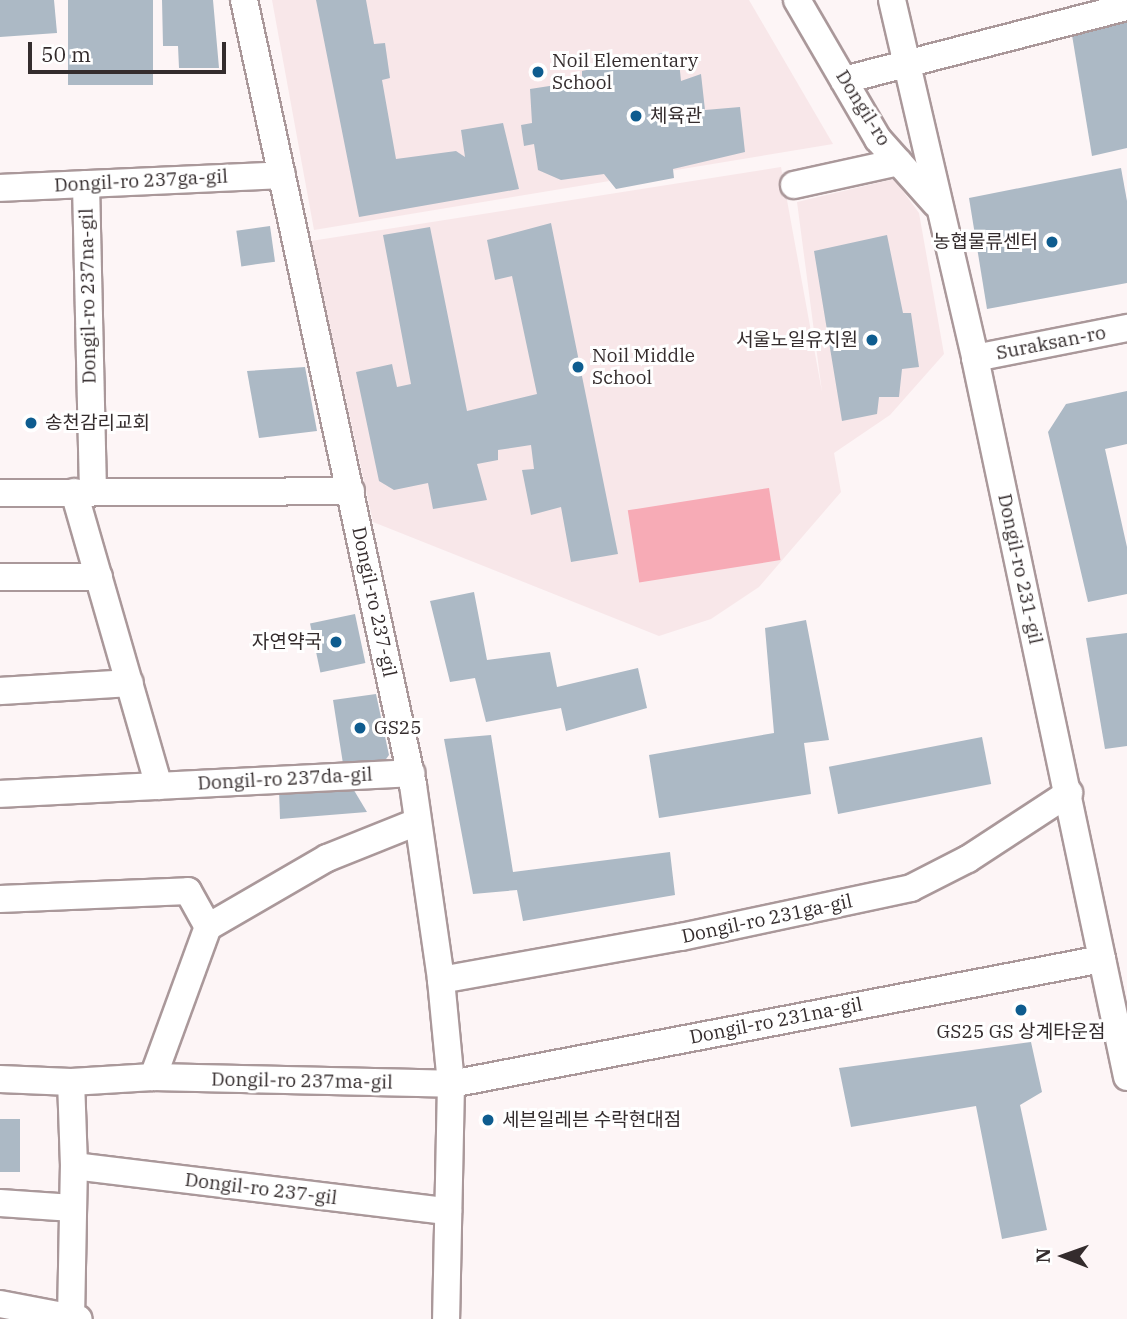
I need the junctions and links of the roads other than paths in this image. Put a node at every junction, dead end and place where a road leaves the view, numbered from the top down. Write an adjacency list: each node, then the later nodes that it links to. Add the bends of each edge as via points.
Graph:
1 (244, 0): 8 (street, Dongil-ro 237-gil)
2 (797, 0): 6 (street, Dongil-ro)
3 (892, 0): 5 (street, Dongil-ro 231-gil)
4 (1127, 7): 5 (street)
5 (906, 63): 6 (street); 12 (street, Dongil-ro 231-gil)
6 (844, 80): 7 (street, Dongil-ro, via 878,139)
7 (899, 162): 10 (street); 12 (street, Dongil-ro)
8 (282, 175): 9 (street, Dongil-ro 237ga-gil); 15 (street, Dongil-ro 237-gil)
9 (86, 184): 11 (street, Dongil-ro 237ga-gil); 16 (street, Dongil-ro 237na-gil)
10 (794, 185)
11 (0, 188)
12 (940, 208): 14 (street, Dongil-ro 231-gil)
13 (1127, 328): 14 (street, Suraksan-ro)
14 (975, 358): 24 (street, Dongil-ro 231-gil)
15 (351, 491): 16 (street); 22 (street, Dongil-ro 237-gil)
16 (83, 492): 17 (street); 19 (street, Dongil-ro 237na-gil)
17 (0, 493)
18 (0, 577): 19 (street)
19 (99, 577): 20 (street)
20 (130, 683): 21 (street); 23 (street)
21 (0, 691)
22 (411, 773): 23 (street, Dongil-ro 237da-gil); 26 (street, Dongil-ro 237-gil)
23 (159, 786): 25 (street, Dongil-ro 237da-gil)
24 (1069, 793): 29 (street, Dongil-ro 231-gil); 30 (street, Dongil-ro 231ga-gil, via 968,859 911,888 681,937)
25 (0, 794)
26 (417, 822): 28 (street, via 327,858); 30 (street, Dongil-ro 237-gil)
27 (0, 899): 28 (street, via 188,891)
28 (208, 927): 31 (street)
29 (1102, 959): 32 (street, Dongil-ro 231-gil); 35 (street, Dongil-ro 231na-gil)
30 (441, 980): 35 (street, Dongil-ro 237-gil)
31 (153, 1077): 34 (street, Dongil-ro 237ma-gil); 35 (street, Dongil-ro 237ma-gil)
32 (1127, 1077)
33 (0, 1079): 34 (street, Dongil-ro 237ma-gil)
34 (71, 1082): 36 (street)
35 (451, 1084): 39 (street, Dongil-ro 237-gil)
36 (74, 1166): 38 (street); 39 (street, Dongil-ro 237-gil)
37 (0, 1203): 38 (street)
38 (73, 1209): 41 (street)
39 (448, 1211): 42 (street, Dongil-ro 237-gil)
40 (0, 1304): 41 (street)
41 (74, 1318)
42 (446, 1319)

